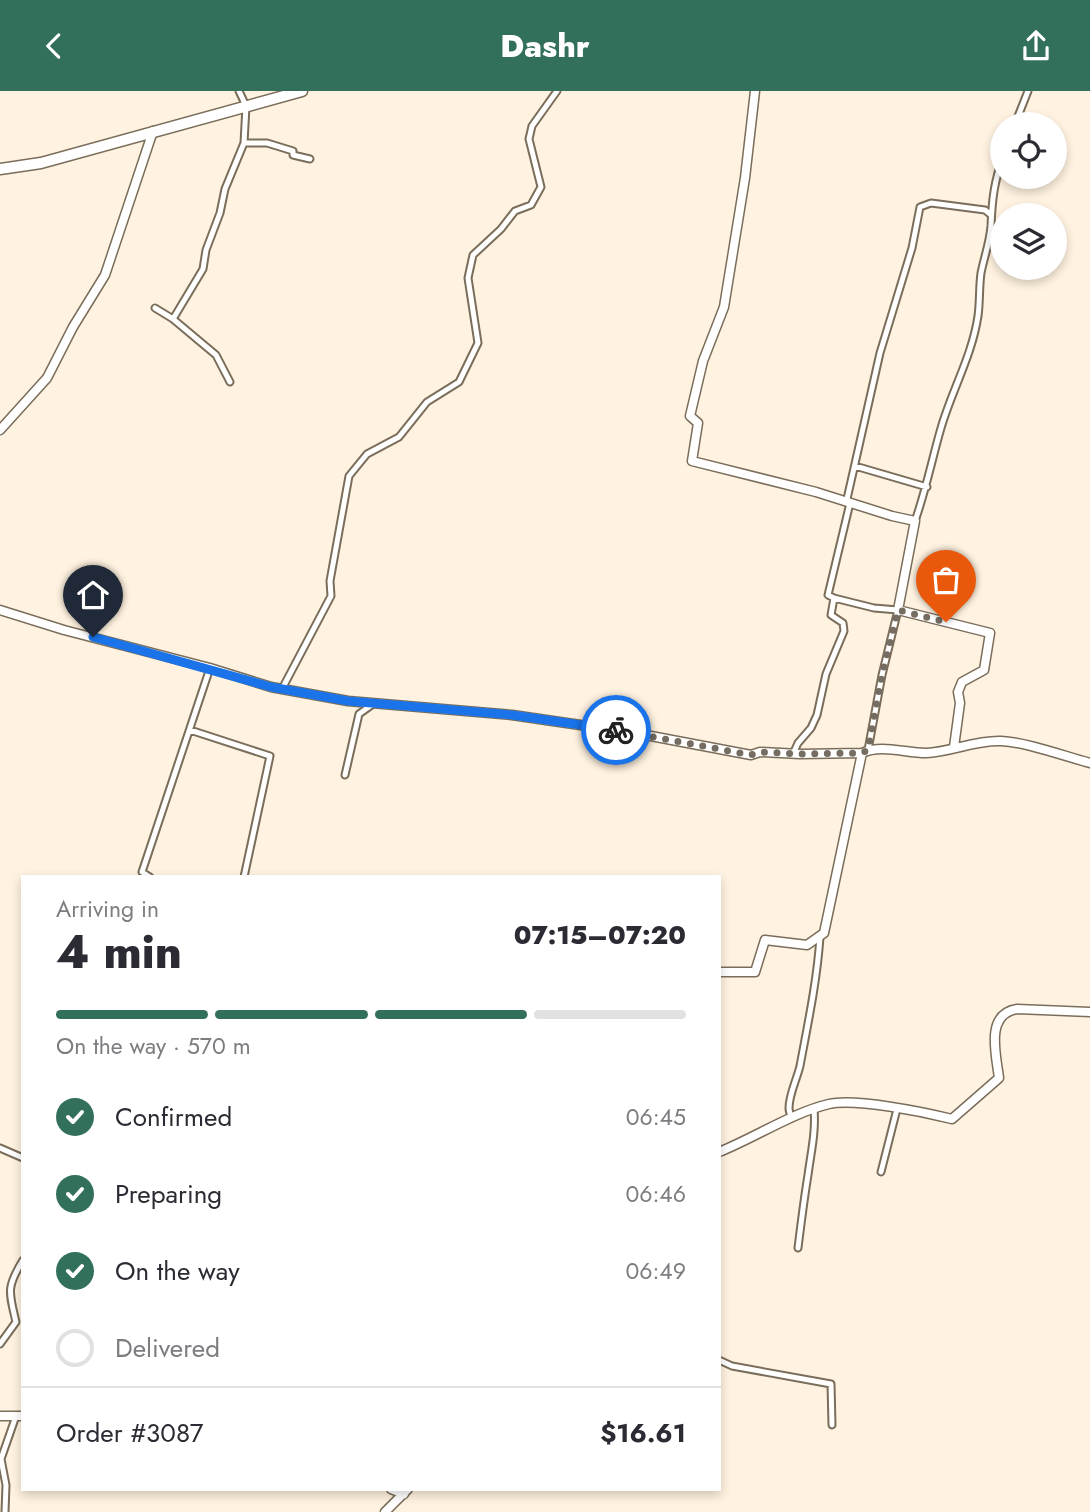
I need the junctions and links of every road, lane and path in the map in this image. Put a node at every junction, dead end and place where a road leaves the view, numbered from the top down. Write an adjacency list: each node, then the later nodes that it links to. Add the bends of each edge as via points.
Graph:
1 (239, 91): 6 (street)
2 (302, 91): 6 (highway)
3 (557, 91): 26 (street, via 532,125 528,139 541,187 531,205 515,211 473,255 468,278 478,343 458,381 428,402 399,437 367,454 349,477 331,596)
4 (755, 91): 20 (street, via 724,307 703,361 690,417 698,423 692,461)
5 (1028, 91): 7 (street)
6 (246, 106): 8 (highway); 9 (street)
7 (1020, 112)
8 (153, 131): 11 (highway, via 41,163); 17 (street, via 105,275 47,378)
9 (244, 143): 10 (street, via 267,143); 15 (street, via 225,189 203,269)
10 (310, 159)
11 (0, 169)
12 (990, 214): 18 (street, via 930,203 920,207)
13 (990, 231): 19 (street, via 975,327)
14 (155, 308): 15 (street)
15 (173, 319): 16 (street, via 216,355)
16 (230, 382)
17 (0, 430)
18 (855, 467): 19 (street); 20 (street, via 847,499)
19 (927, 488): 21 (street)
20 (850, 503): 21 (street); 22 (street, via 828,595)
21 (915, 521): 24 (street)
22 (834, 598): 24 (street); 31 (street, via 831,615 843,623 844,631 826,674 817,715)
23 (0, 610): 25 (street)
24 (898, 610): 29 (street, via 990,633 984,670 962,682 958,692); 30 (street)
25 (210, 668): 26 (street); 28 (street)
26 (282, 689): 27 (street)
27 (373, 704): 31 (street, via 512,715 751,755); 33 (street, via 359,714)
28 (190, 730): 34 (street, via 142,872); 35 (street, via 270,756)
29 (954, 747): 30 (street, via 931,753); 32 (street, via 1002,741)
30 (865, 752): 31 (street); 36 (street)
31 (793, 754)
32 (1090, 763)
33 (345, 775)
34 (147, 875)
35 (244, 875)
36 (820, 937): 37 (street, via 807,945 765,940 755,972); 41 (street, via 805,1040 790,1100)
37 (721, 972)
38 (1090, 1012): 40 (street, via 1006,1010 996,1026 999,1078 989,1088 952,1119)
39 (814, 1109): 40 (street, via 843,1102); 41 (street); 46 (street)
40 (897, 1109): 45 (street)
41 (792, 1118): 43 (street)
42 (0, 1148): 44 (street)
43 (721, 1150)
44 (21, 1157)
45 (880, 1172)
46 (798, 1248)
47 (21, 1263): 48 (street, via 9,1293 16,1322)
48 (0, 1344)
49 (721, 1361): 51 (street, via 831,1384)
50 (12, 1416): 53 (street, via 1,1459)
51 (832, 1425)
52 (406, 1492): 54 (street)
53 (5, 1512)
54 (385, 1512)

